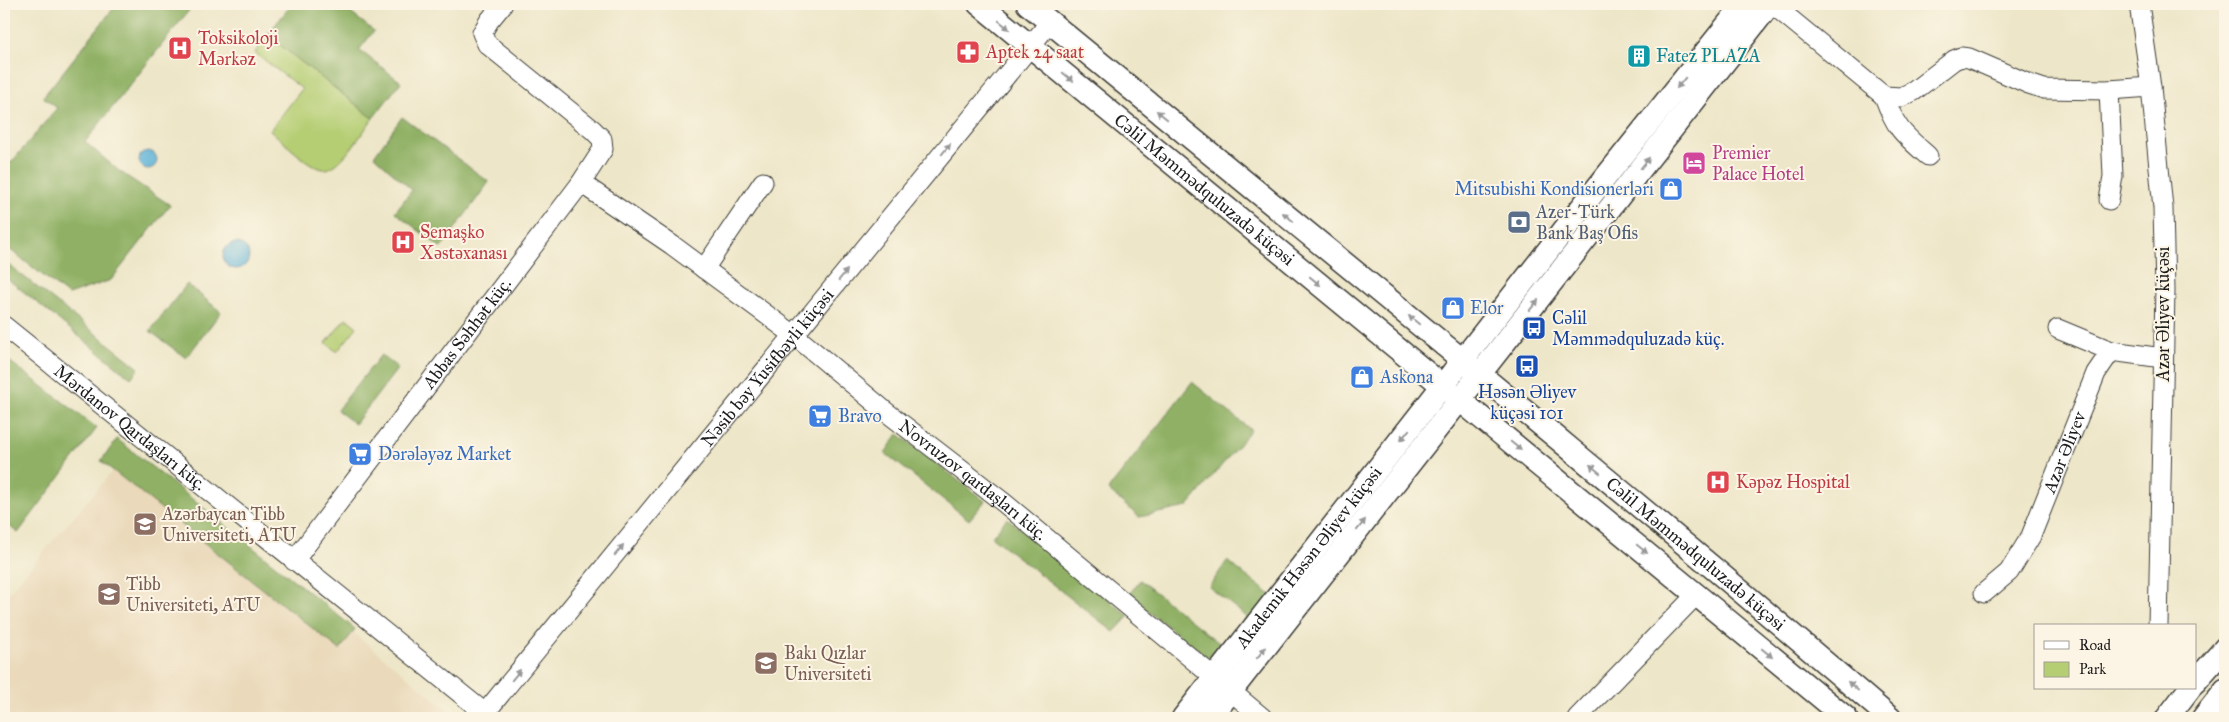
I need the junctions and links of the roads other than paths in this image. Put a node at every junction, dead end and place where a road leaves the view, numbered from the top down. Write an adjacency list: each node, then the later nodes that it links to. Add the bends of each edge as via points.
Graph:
1 (503, 4): 14 (street, Abbas Səhhət küç., via 482,33 486,44 602,139 603,149)
2 (978, 4): 8 (main road, Cəlil Məmmədquluzadə küçəsi, one-way to 8)
3 (1028, 4): 7 (main road, Cəlil Məmmədquluzadə küçəsi)
4 (1744, 4): 21 (main road, one-way to 21)
5 (1771, 4): 11 (street); 21 (main road, one-way to 5)
6 (2139, 4): 9 (street, Azər Əliyev küçəsi)
7 (1050, 22): 8 (street, Nəsib bəy Yusifbəyli küçəsi); 21 (main road, Cəlil Məmmədquluzadə küçəsi, one-way to 7)
8 (1030, 46): 19 (street, Nəsib bəy Yusifbəyli küçəsi, one-way to 8); 23 (main road, Cəlil Məmmədquluzadə küçəsi, one-way to 23, via 1226,207)
9 (2150, 87): 10 (street); 22 (street, Azər Əliyev küçəsi, via 2163,208)
10 (2110, 90): 11 (street, via 2044,89 1961,56 1901,98); 15 (street, via 2113,176)
11 (1884, 96): 12 (street, via 1899,130)
12 (1928, 156)
13 (763, 182): 16 (street)
14 (581, 183): 16 (street, Novruzov qardaşları küç.); 24 (street, Abbas Səhhət küç.)
15 (2109, 200)
16 (704, 269): 19 (street, Novruzov qardaşları küç.)
17 (4, 326): 24 (street, Mərdanov Qardaşları küç.)
18 (2058, 329): 20 (street)
19 (794, 335): 31 (street, Novruzov qardaşları küç., via 885,411 1003,502); 35 (street, Nəsib bəy Yusifbəyli küçəsi, one-way to 19)
20 (2111, 351): 22 (street); 25 (street, Azər Əliyev, via 2096,373 2030,536 2008,572)
21 (1473, 357): 23 (main road, Akademik Həsən Əliyev küçəsi); 29 (main road, Cəlil Məmmədquluzadə küçəsi, one-way to 21, via 1500,390)
22 (2163, 358): 27 (street, Azər Əliyev küçəsi)
23 (1443, 394): 26 (main road, Cəlil Məmmədquluzadə küçəsi, one-way to 26, via 1479,415); 31 (main road, Akademik Həsən Əliyev küçəsi)
24 (294, 561): 35 (street, Mərdanov Qardaşları küç.)
25 (1984, 593)
26 (1697, 594): 32 (main road, Cəlil Məmmədquluzadə küçəsi, one-way to 32); 39 (street)
27 (2158, 624)
28 (2225, 648): 30 (main road)
29 (1827, 663): 32 (main road); 41 (main road, Cəlil Məmmədquluzadə küçəsi, one-way to 29)
30 (2196, 679)
31 (1222, 685): 36 (main road, Akademik Həsən Əliyev küçəsi); 37 (main road, Akademik Həsən Əliyev küçəsi); 38 (street, Novruzov qardaşları küç.)
32 (1808, 686): 40 (main road, Cəlil Məmmədquluzadə küçəsi)
33 (2187, 690): 42 (main road)
34 (2225, 690): 43 (main road)
35 (488, 716)
36 (1183, 718)
37 (1210, 718)
38 (1262, 718)
39 (1577, 718)
40 (1846, 718)
41 (1890, 718)
42 (2167, 718)
43 (2203, 718)

